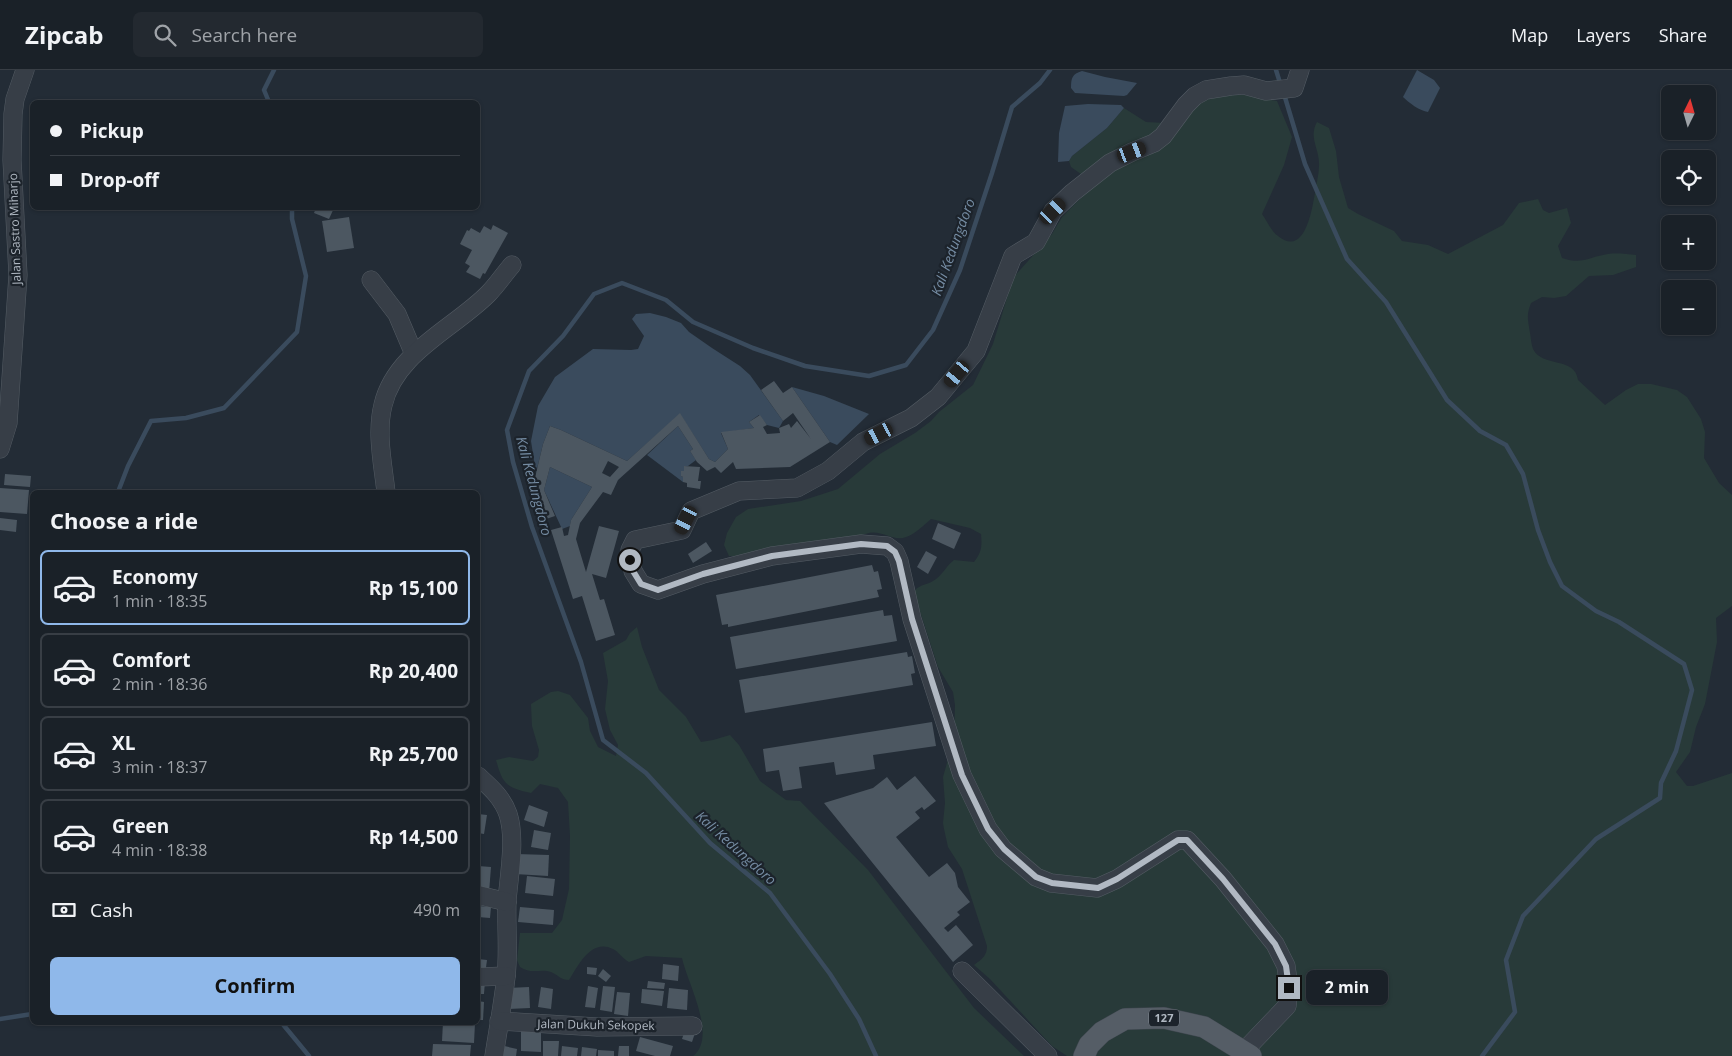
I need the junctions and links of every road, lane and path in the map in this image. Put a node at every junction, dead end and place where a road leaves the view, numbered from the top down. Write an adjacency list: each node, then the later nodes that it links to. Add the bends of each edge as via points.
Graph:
1 (25, 70): 6 (street, Jalan Sastro Miharjo, via 13,114 18,275 8,423)
2 (1300, 70): 16 (street, via 1294,88 1266,90 1244,86 1206,90 1186,104 1163,136 1154,143 1110,163 1072,192 1053,211 1036,242 1013,256 976,350 938,397 911,418 863,442 828,472 797,488 739,491 691,510 682,530 635,540 630,550 633,571 641,584 658,590 772,556 861,544 887,546 895,552 912,619 962,775 988,829 1004,849 1036,877 1052,883 1098,888 1178,840 1187,840 1275,944 1286,966 1287,1006)
3 (512, 265): 5 (street, via 488,294)
4 (371, 280): 5 (street, via 397,314)
5 (414, 354): 7 (street, via 386,392 382,407)
6 (0, 449)
7 (386, 490)
8 (480, 778): 10 (street, via 503,802 509,816 511,852)
9 (480, 895): 10 (street)
10 (507, 902): 12 (street)
11 (962, 971): 18 (street)
12 (506, 976): 13 (street); 14 (street)
13 (480, 978)
14 (499, 1021): 15 (street, Jalan Dukuh Sekopek, via 597,1027); 17 (street)
15 (693, 1026)
16 (1248, 1054): 19 (main road, 127, via 1204,1027 1164,1018 1125,1019 1102,1032 1089,1045)
17 (494, 1056)
18 (1048, 1056)
19 (1084, 1056)

